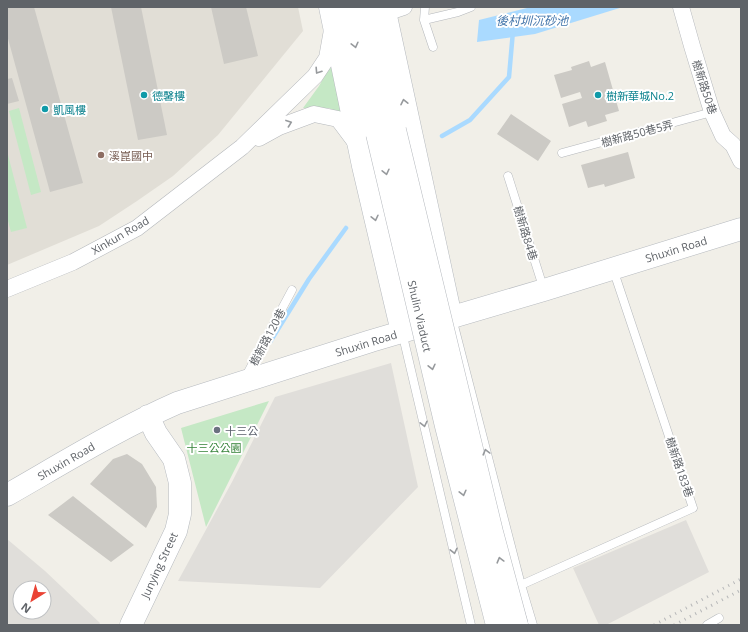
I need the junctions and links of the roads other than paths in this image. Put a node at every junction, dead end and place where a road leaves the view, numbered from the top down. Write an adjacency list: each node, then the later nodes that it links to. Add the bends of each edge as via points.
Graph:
1 (330, 7): 11 (street, Xinkun Road, one-way to 11, via 332,34 327,58 315,76); 12 (main road)
2 (346, 7): 10 (main road, Shulin Viaduct, one-way to 10)
3 (425, 7): 7 (lane)
4 (471, 7): 7 (lane)
5 (681, 7): 9 (street, 樹新路50巷)
6 (385, 9): 10 (main road, Shulin Viaduct); 21 (main road, one-way to 6)
7 (424, 20): 8 (lane)
8 (433, 47)
9 (712, 112): 13 (lane, 樹新路50巷5弄); 14 (street, 樹新路50巷, via 723,136 733,145)
10 (386, 132): 30 (main road, Shulin Viaduct, one-way to 30, bridge, via 446,426); 31 (main road, Shulin Viaduct, one-way to 10, bridge)
11 (242, 147): 12 (street, Xinkun Road, one-way to 12, via 279,127 314,114 338,119); 18 (street, Xinkun Road, via 137,228 73,262)
12 (361, 149): 22 (main road, one-way to 22)
13 (562, 153)
14 (741, 161)
15 (508, 176): 20 (lane, 樹新路84巷)
16 (741, 229): 17 (main road, Shuxin Road)
17 (613, 269): 20 (main road, Shuxin Road); 26 (lane, 樹新路183巷, via 694,508)
18 (7, 289)
19 (292, 290): 23 (lane, 樹新路120巷)
20 (544, 290): 21 (main road, Shuxin Road)
21 (452, 318): 22 (main road, Shuxin Road); 26 (lane, one-way to 21)
22 (402, 332): 23 (main road, Shuxin Road); 29 (lane, one-way to 29)
23 (242, 383): 24 (main road, Shuxin Road, via 177,403)
24 (148, 416): 25 (main road, Shuxin Road); 28 (main road, Junying Street, via 174,459 180,483 180,514 176,530)
25 (7, 496)
26 (521, 585): 32 (lane)
27 (720, 618): 33 (lane)
28 (131, 625)
29 (471, 625)
30 (497, 625)
31 (517, 625)
32 (533, 625)
33 (707, 625)

